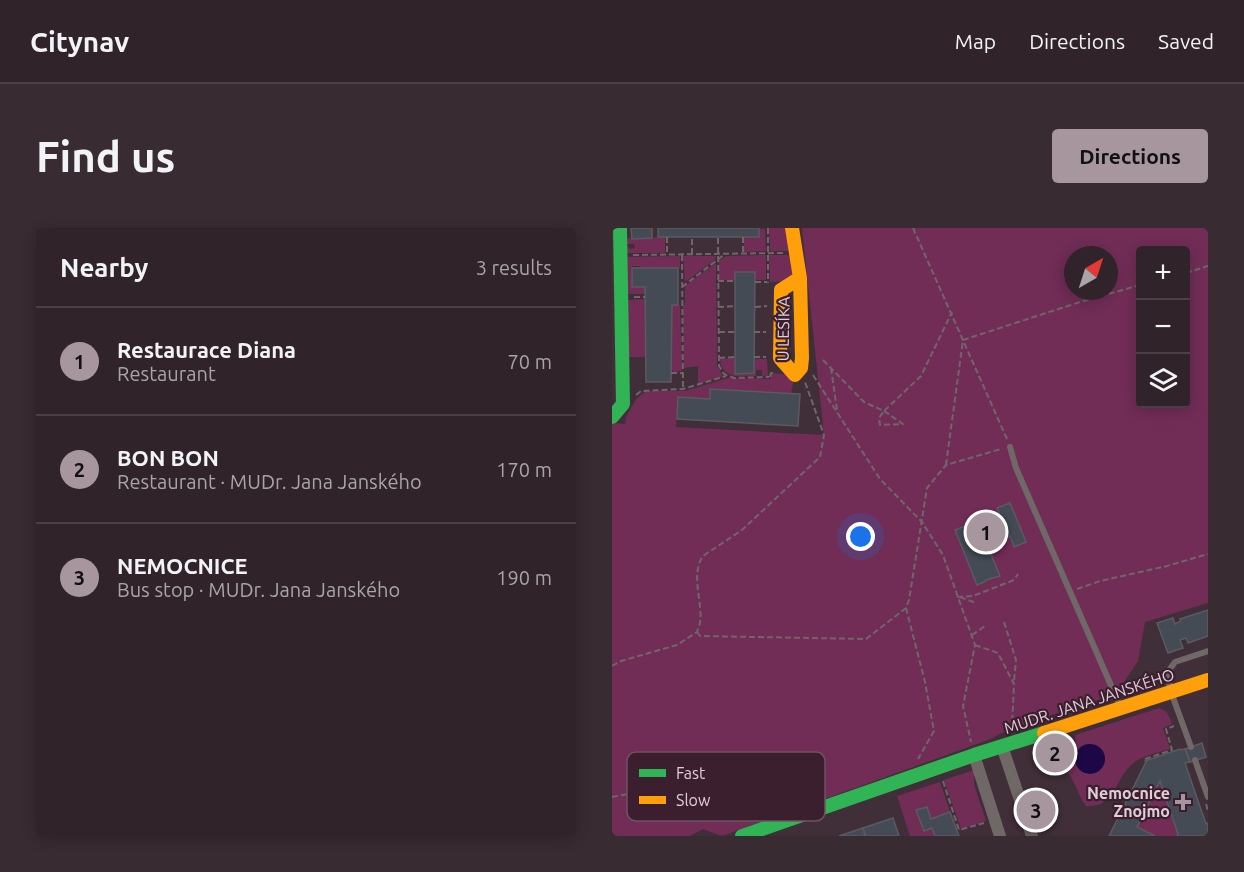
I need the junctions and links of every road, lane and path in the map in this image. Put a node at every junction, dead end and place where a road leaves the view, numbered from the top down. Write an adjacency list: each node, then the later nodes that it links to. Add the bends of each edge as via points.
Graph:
1 (620, 228): 54 (street)
2 (768, 228): 10 (path)
3 (792, 228): 9 (street, U LESÍKA)
4 (914, 228): 33 (path)
5 (692, 236): 11 (path)
6 (667, 237): 16 (path)
7 (743, 237): 14 (path)
8 (718, 238): 12 (path)
9 (796, 252): 10 (path); 21 (street, U LESÍKA)
10 (768, 253): 14 (path); 25 (path)
11 (692, 254): 12 (path); 17 (path)
12 (718, 254): 13 (path); 18 (path)
13 (725, 254): 14 (path); 18 (path)
14 (743, 254)
15 (624, 255): 16 (path)
16 (667, 255): 17 (path)
17 (682, 255): 27 (path)
18 (718, 260): 22 (path); 27 (path)
19 (1208, 266): 20 (path)
20 (1190, 271)
21 (800, 278): 46 (street, U LESÍKA, via 802,358); 46 (street, U LESÍKA, via 781,290 780,358)
22 (718, 281): 23 (path); 31 (path)
23 (735, 281)
24 (755, 282): 25 (path)
25 (768, 282): 28 (path)
26 (1136, 286): 38 (path)
27 (682, 287): 48 (path)
28 (768, 290)
29 (768, 298): 32 (path, via 769,306)
30 (735, 306): 31 (path)
31 (718, 307): 34 (path)
32 (755, 307)
33 (951, 312): 38 (path); 55 (path, via 921,376)
34 (719, 332): 35 (path); 42 (path)
35 (734, 332)
36 (754, 332): 37 (path)
37 (769, 332)
38 (963, 340): 58 (path); 59 (path)
39 (734, 357): 42 (path)
40 (754, 357): 41 (path)
41 (769, 357)
42 (719, 358): 49 (path, via 719,366)
43 (823, 360): 45 (path)
44 (770, 367): 50 (path)
45 (831, 369): 55 (path, via 864,402); 56 (path)
46 (798, 371): 50 (path, via 771,373); 56 (path, via 814,376); 69 (path, via 824,435 820,457 742,530 699,561)
47 (671, 373): 48 (path)
48 (683, 373): 52 (path)
49 (727, 375): 50 (path); 52 (path)
50 (770, 377)
51 (649, 386): 53 (path)
52 (683, 389): 53 (path)
53 (649, 391): 54 (path, via 641,391)
54 (623, 404): 57 (street)
55 (884, 411): 55 (path, via 880,425 903,424)
56 (837, 412): 60 (path, via 880,479)
57 (612, 417)
58 (1010, 447): 59 (path); 63 (lane)
59 (946, 465): 60 (path, via 927,488)
60 (922, 522): 64 (path, via 943,555); 66 (path)
61 (1208, 555): 63 (path)
62 (1018, 574): 64 (path, via 992,591)
63 (1071, 591): 77 (lane)
64 (957, 597): 65 (path); 70 (path)
65 (976, 603)
66 (906, 608): 69 (path, via 866,639); 83 (path, via 934,731)
67 (1004, 622): 75 (path, via 1016,660)
68 (985, 626): 70 (path)
69 (697, 633): 73 (path, via 677,645)
70 (972, 635): 71 (path)
71 (975, 645): 75 (path, via 998,654); 82 (path, via 963,706)
72 (1208, 651): 76 (lane, via 1174,662 1167,673)
73 (612, 666)
74 (1208, 680): 76 (street, MUDR. JANA JANSKÉHO)
75 (1014, 684): 79 (path, via 1012,728)
76 (1171, 692): 77 (street, MUDR. JANA JANSKÉHO); 81 (lane)
77 (1121, 708): 79 (street, MUDR. JANA JANSKÉHO)
78 (1178, 725): 84 (path, via 1166,729 1173,750)
79 (1017, 742): 80 (street, MUDR. JANA JANSKÉHO)
80 (1002, 746): 82 (street); 97 (street, MUDR. JANA JANSKÉHO)
81 (1191, 747)
82 (974, 755): 90 (street); 96 (street)
83 (918, 759)
84 (1145, 759)
85 (1196, 760): 89 (lane)
86 (941, 774): 93 (path)
87 (627, 794): 88 (path)
88 (612, 797)
89 (1208, 797)
90 (825, 806)
91 (781, 821): 94 (street)
92 (989, 822): 93 (path)
93 (959, 831): 95 (path)
94 (742, 836)
95 (961, 836)
96 (1000, 836)
97 (1032, 836)

